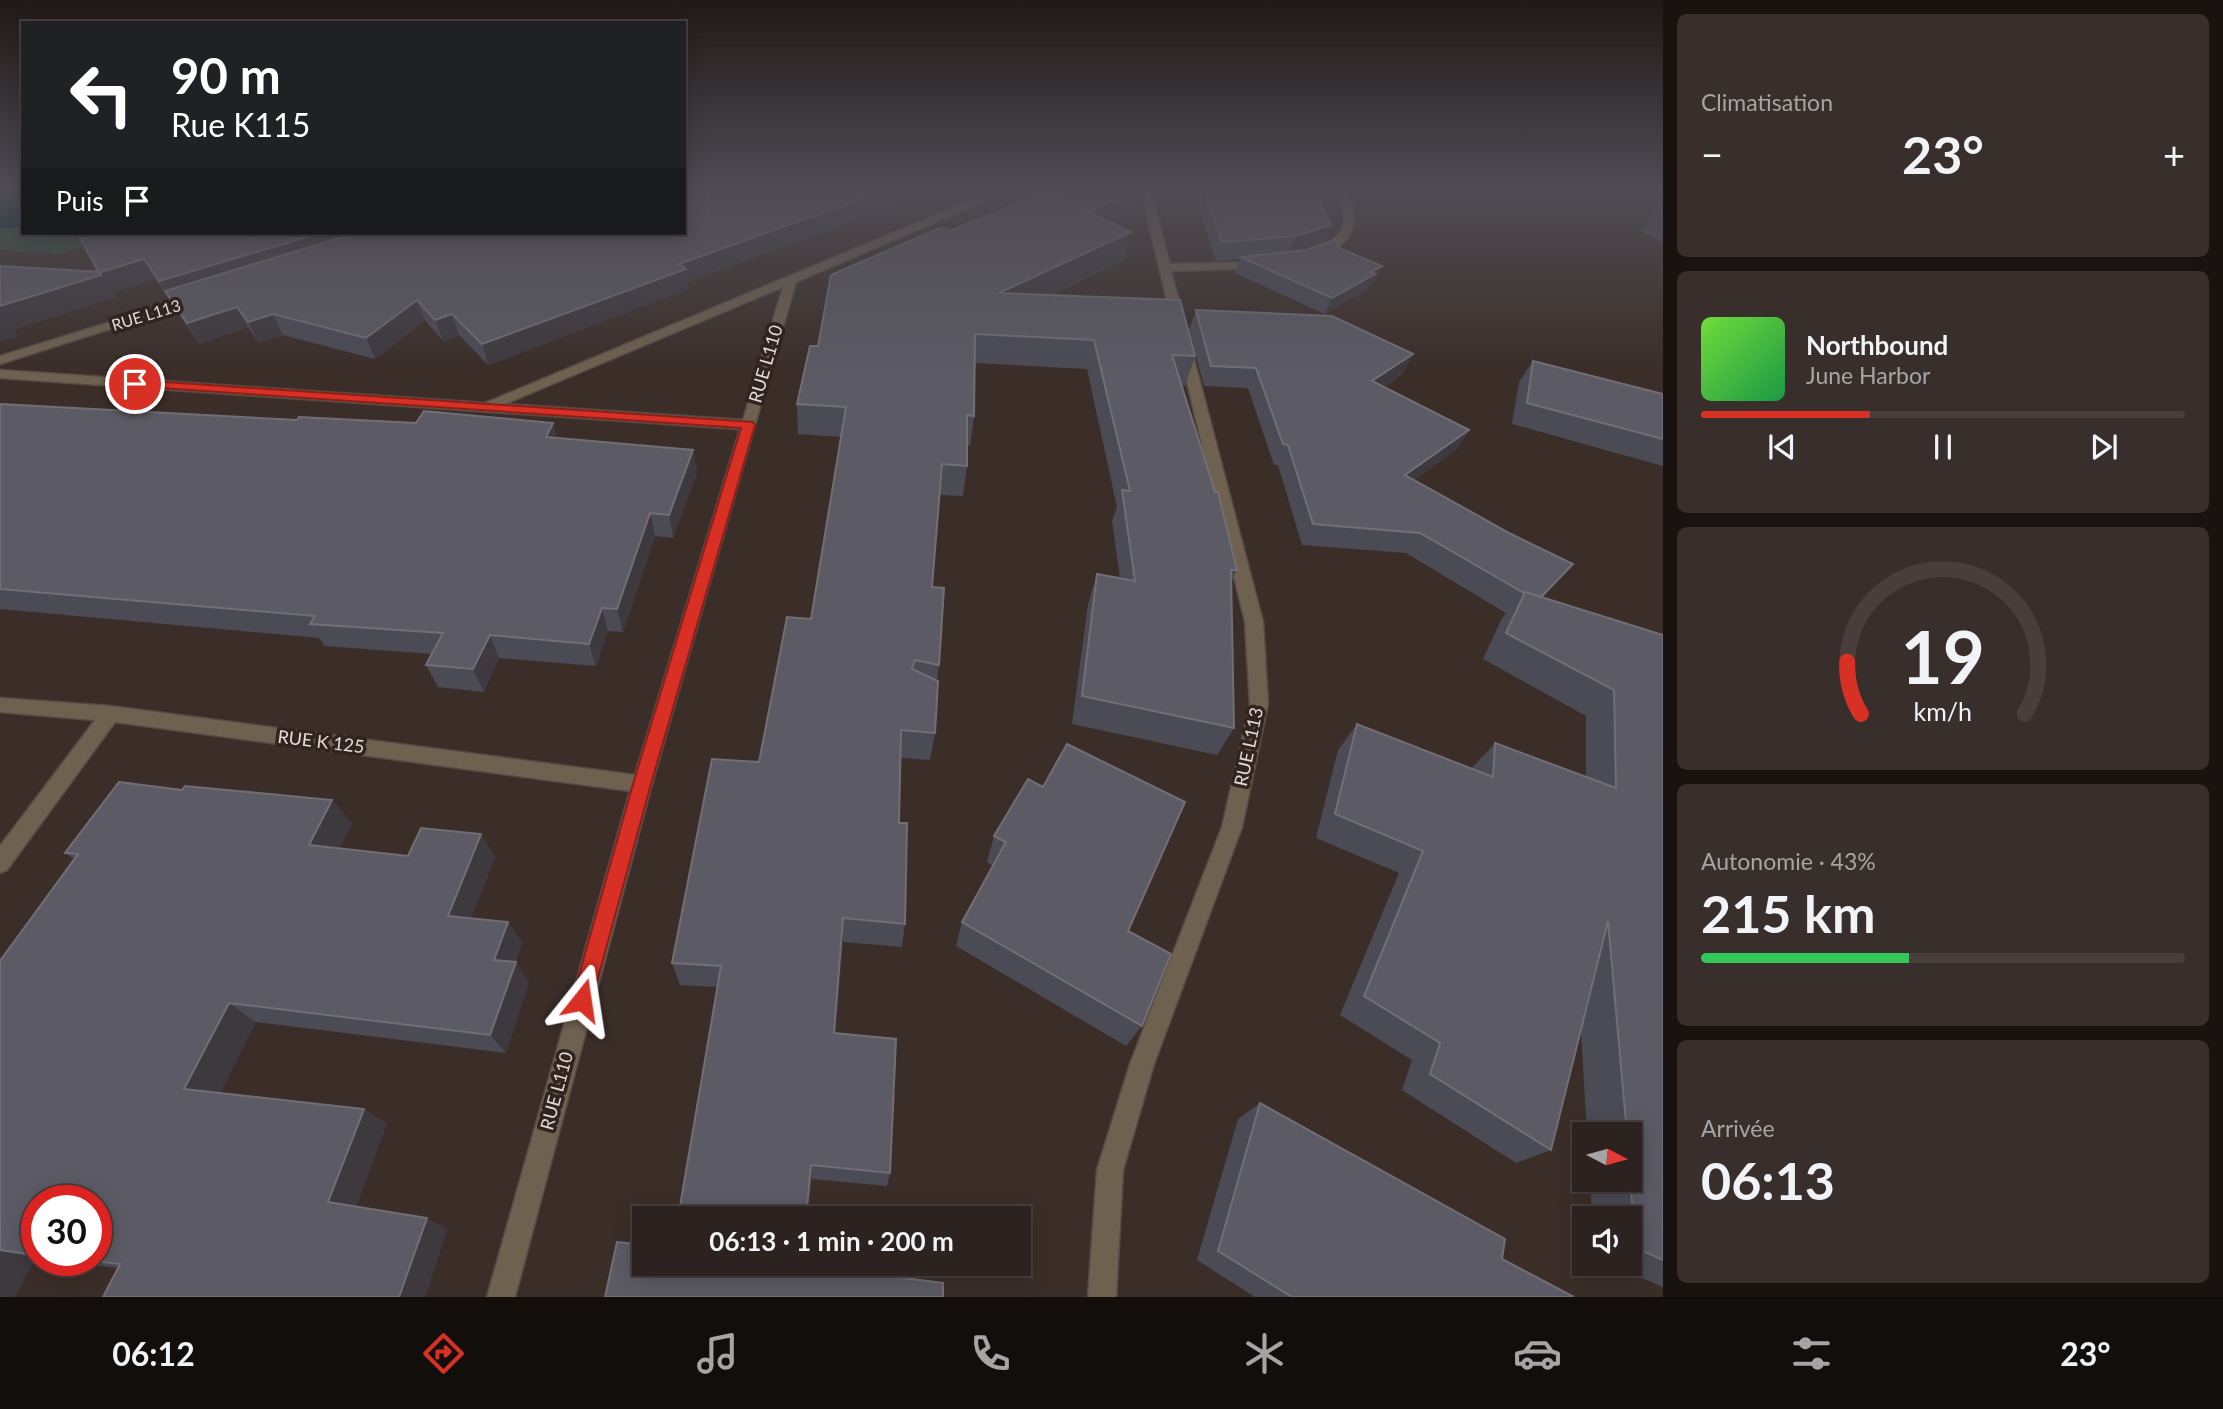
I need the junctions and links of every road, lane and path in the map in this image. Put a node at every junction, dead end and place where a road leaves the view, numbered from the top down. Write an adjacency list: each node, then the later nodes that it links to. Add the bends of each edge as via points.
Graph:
1 (864, 250): 7 (street)
2 (1161, 250): 6 (street, RUE L113)
3 (1328, 250): 4 (street)
4 (1307, 258)
5 (1272, 264): 6 (street)
6 (1166, 268): 18 (street, RUE L113, via 1254,622 1259,704 1232,827 1142,1064 1110,1170)
7 (791, 280): 11 (street); 12 (street, RUE L110)
8 (213, 294): 9 (street, RUE L113)
9 (0, 360)
10 (0, 374): 11 (street)
11 (486, 407): 12 (street)
12 (749, 425): 15 (street, RUE L110)
13 (0, 705): 14 (street, RUE K 125)
14 (110, 714): 15 (street, RUE K 125); 16 (street)
15 (642, 784): 17 (street, RUE L110)
16 (0, 863)
17 (501, 1297)
18 (1102, 1297)

